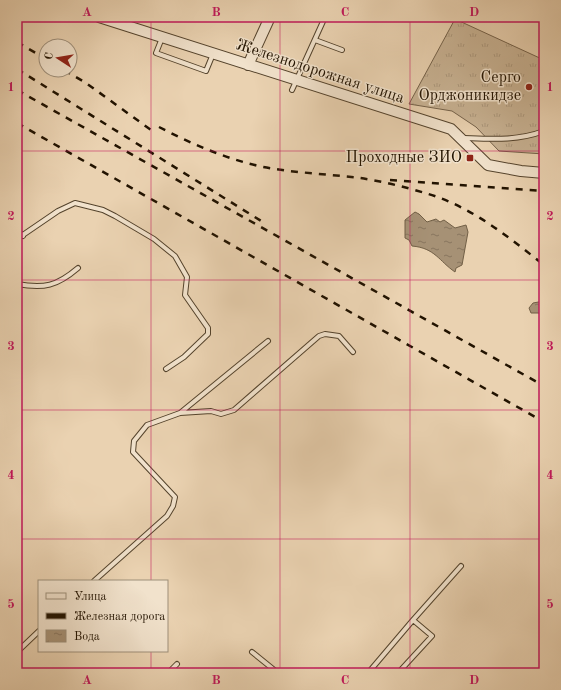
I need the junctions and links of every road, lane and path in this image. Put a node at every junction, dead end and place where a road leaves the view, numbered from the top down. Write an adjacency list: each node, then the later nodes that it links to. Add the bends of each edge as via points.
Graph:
1 (99, 17): 6 (street, Железнодорожная улица)
2 (141, 17): 3 (lane)
3 (147, 17)
4 (270, 17): 10 (street)
5 (326, 17): 7 (lane)
6 (162, 37): 9 (street, Железнодорожная улица); 9 (lane, via 156,53 206,71)
7 (314, 40): 8 (lane); 11 (lane)
8 (342, 50)
9 (213, 54): 10 (street, Железнодорожная улица)
10 (248, 65): 11 (street, Железнодорожная улица)
11 (296, 80): 12 (lane); 14 (street, Железнодорожная улица, via 451,129)
12 (292, 90)
13 (544, 131): 14 (lane, via 528,137 505,140)
14 (461, 138): 15 (street, Железнодорожная улица, via 488,165)
15 (544, 173)
16 (17, 230): 17 (lane)
17 (23, 236): 18 (lane); 23 (lane, via 58,211 75,203 116,216 154,239 175,256 187,277 185,295 208,328 208,334 184,357)
18 (17, 239)
19 (78, 268): 20 (lane, via 64,280 39,288)
20 (17, 284)
21 (268, 341): 24 (lane)
22 (353, 352): 24 (lane, via 339,336 319,336 234,410 221,414)
23 (166, 369)
24 (180, 413): 26 (lane, via 148,425 134,442 133,452 175,497 173,506 167,516)
25 (461, 566): 27 (lane)
26 (95, 580)
27 (413, 620): 34 (lane); 35 (lane, via 432,636)
28 (38, 632): 29 (lane)
29 (17, 652)
30 (252, 652): 33 (lane)
31 (177, 664): 32 (lane)
32 (168, 673)
33 (278, 673)
34 (368, 673)
35 (398, 673)

